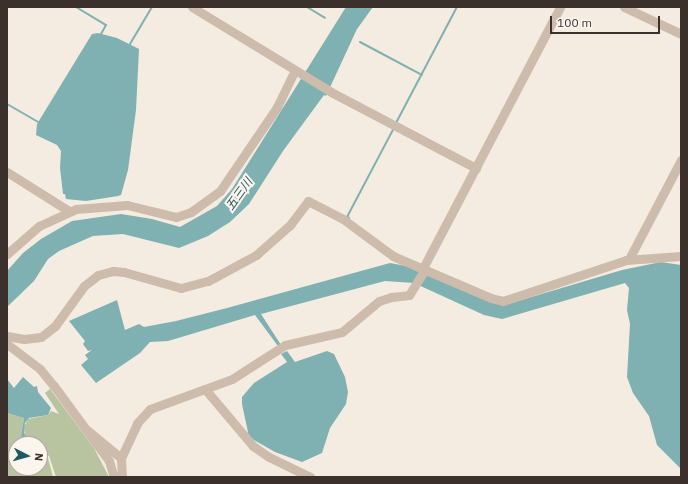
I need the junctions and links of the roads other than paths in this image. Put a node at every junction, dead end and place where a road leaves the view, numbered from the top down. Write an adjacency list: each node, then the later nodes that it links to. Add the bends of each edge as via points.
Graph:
1 (192, 7): 5 (street)
2 (560, 7): 7 (street)
3 (624, 7): 4 (street)
4 (681, 34)
5 (296, 70): 7 (street, via 331,92); 9 (street, via 277,107 220,191 190,212 176,217 126,205 92,206)
6 (681, 160): 12 (street)
7 (476, 168): 13 (street)
8 (7, 172): 9 (street)
9 (69, 211): 10 (street, via 39,226)
10 (7, 254)
11 (681, 256): 12 (street)
12 (630, 259): 13 (street, via 590,270 503,301)
13 (424, 268): 14 (street, via 393,256 343,219 308,200 290,225 256,255 208,281 181,288 124,272 113,271 98,275 84,286 55,326 41,337 24,339); 16 (street, via 409,295 391,296 379,302 342,332 284,345 232,379)
14 (7, 336)
15 (7, 344): 17 (street, via 40,369)
16 (205, 389): 18 (street, via 150,409 137,423); 21 (street, via 253,446)
17 (87, 430): 18 (street); 19 (street, via 109,461)
18 (121, 458): 20 (street)
19 (114, 477)
20 (122, 477)
21 (310, 477)

